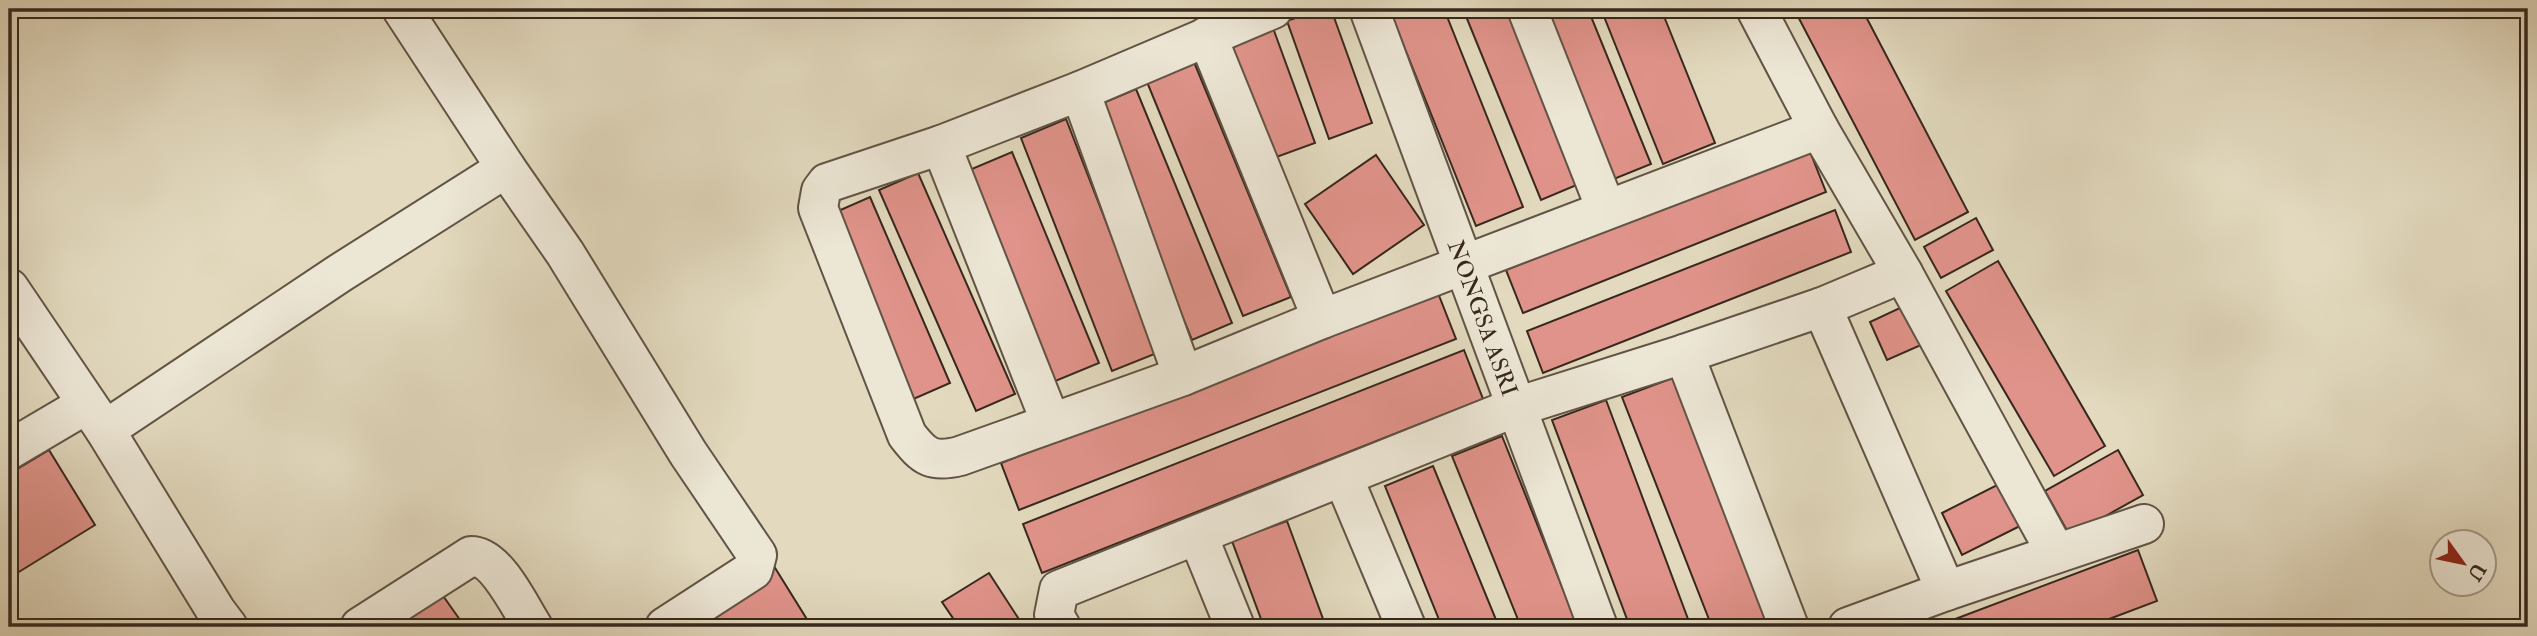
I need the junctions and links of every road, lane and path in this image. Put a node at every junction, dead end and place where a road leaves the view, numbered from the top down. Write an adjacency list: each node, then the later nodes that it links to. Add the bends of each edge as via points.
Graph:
1 (402, 9): 10 (street)
2 (1273, 9): 6 (street)
3 (1369, 9): 12 (street, NONGSA ASRI)
4 (1527, 9): 11 (street)
5 (1756, 9): 8 (street)
6 (1207, 36): 7 (street); 16 (street)
7 (1080, 91): 9 (street); 18 (street)
8 (1819, 129): 11 (street); 13 (street)
9 (941, 145): 21 (street); 21 (street, via 827,183 818,200 907,435 924,454 943,461)
10 (506, 168): 20 (street, via 340,273); 31 (street, via 757,555 753,570)
11 (1606, 209): 12 (street)
12 (1464, 266): 16 (street); 19 (street, NONGSA ASRI)
13 (1903, 273): 15 (street); 26 (street)
14 (9, 288): 20 (street)
15 (1822, 307): 17 (street); 27 (street)
16 (1322, 319): 18 (street)
17 (1684, 354): 19 (street); 36 (street)
18 (1183, 376): 21 (street)
19 (1516, 407): 23 (street); 35 (street, NONGSA ASRI)
20 (96, 417): 22 (street); 28 (street)
21 (1051, 423)
22 (9, 450)
23 (1343, 477): 25 (street); 34 (street)
24 (2144, 524): 26 (street)
25 (1198, 536): 32 (street, via 1059,590 1054,615); 33 (street)
26 (2056, 553): 27 (street)
27 (1946, 591): 37 (street)
28 (211, 622)
29 (360, 627): 30 (street, via 471,556 479,556 499,573)
30 (533, 627)
31 (666, 627)
32 (1061, 627)
33 (1235, 627)
34 (1406, 627)
35 (1598, 627)
36 (1789, 627)
37 (1849, 627)

